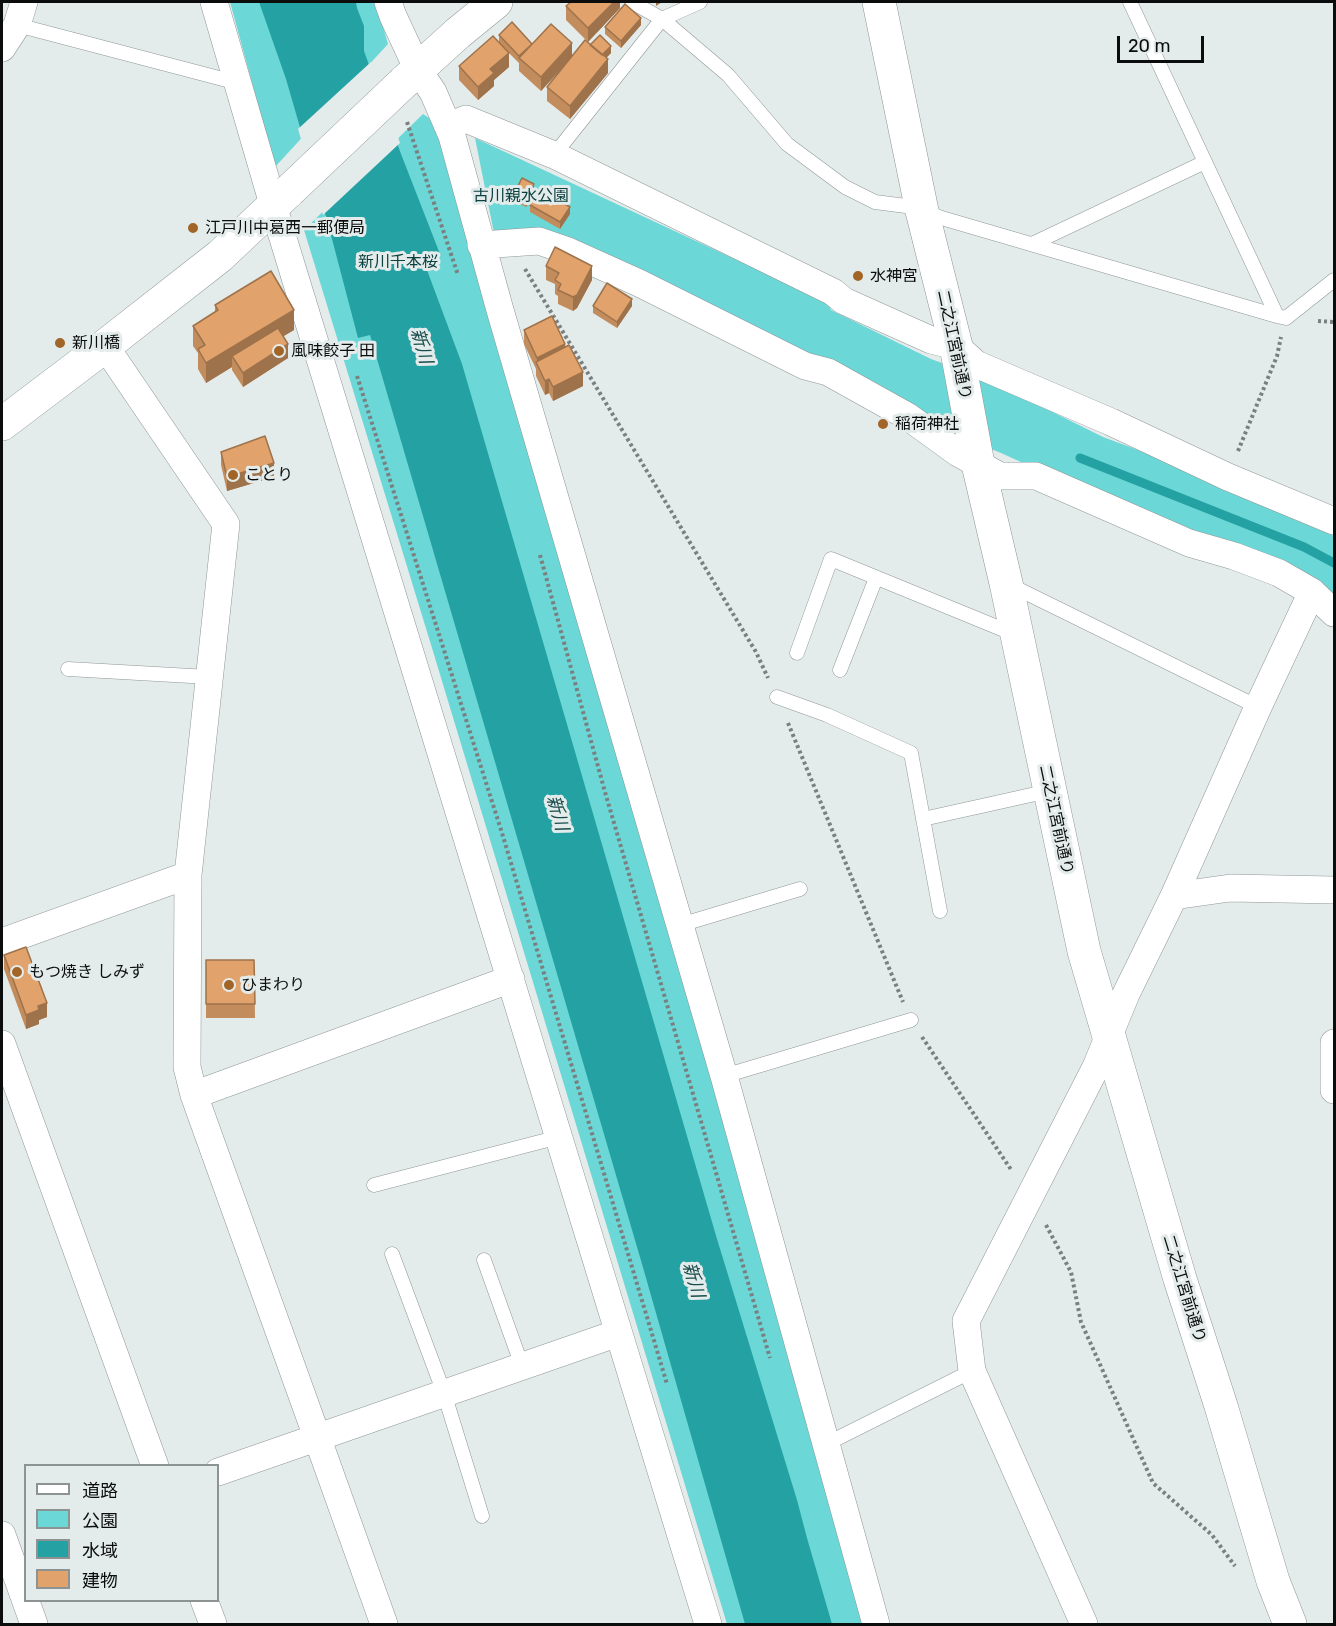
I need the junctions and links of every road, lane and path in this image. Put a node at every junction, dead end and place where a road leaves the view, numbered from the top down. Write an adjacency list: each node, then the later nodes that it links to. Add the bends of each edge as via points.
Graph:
1 (214, 2): 11 (street)
2 (388, 2): 12 (street)
3 (496, 2): 12 (street, via 458,33)
4 (632, 2): 9 (lane)
5 (700, 2): 9 (lane)
6 (879, 2): 17 (street, 二之江宮前通り)
7 (1130, 2): 15 (lane)
8 (20, 13): 10 (street); 11 (lane)
9 (662, 19): 14 (lane); 17 (lane, via 728,75 787,144 845,187 875,202)
10 (2, 48)
11 (237, 83): 16 (street)
12 (409, 88): 13 (street, via 434,92); 16 (street, bridge); 20 (path)
13 (448, 126): 14 (street, via 466,119); 19 (street)
14 (554, 155): 24 (street, via 833,292 844,301 931,340)
15 (1205, 162): 18 (lane); 22 (lane)
16 (281, 199): 23 (street, via 220,256); 51 (street)
17 (922, 211): 18 (lane); 24 (street, 二之江宮前通り)
18 (1032, 244): 22 (lane)
19 (481, 245): 27 (street, via 539,241 568,251 806,366 828,372 907,416); 40 (path, via 522,264 756,652); 49 (street)
20 (460, 280)
21 (1335, 280): 22 (lane)
22 (1281, 317): 28 (path, via 1277,356)
23 (105, 346): 26 (street); 39 (street, via 226,524)
24 (956, 346): 27 (street, 二之江宮前通り); 28 (street, via 976,364)
25 (357, 376): 68 (path, via 502,833)
26 (2, 424)
27 (978, 464): 32 (street, 二之江宮前通り); 33 (street, via 1000,476 1036,476 1189,543 1279,573)
28 (1228, 477): 29 (street)
29 (1335, 521)
30 (539, 552): 65 (path)
31 (876, 578): 35 (lane); 36 (lane, via 831,559); 38 (lane)
32 (1006, 583): 35 (street, 二之江宮前通り); 41 (lane)
33 (1312, 592): 34 (street); 41 (street)
34 (1335, 613)
35 (1016, 635): 42 (street, 二之江宮前通り)
36 (797, 653)
37 (68, 669): 39 (lane)
38 (840, 670)
39 (209, 677): 44 (street)
40 (777, 698): 43 (lane, via 827,715 911,753); 52 (path)
41 (1258, 707): 47 (street)
42 (1049, 791): 43 (lane); 53 (street, 二之江宮前通り, via 1084,951)
43 (923, 819): 48 (lane)
44 (188, 875): 50 (street); 58 (street, via 187,1067)
45 (800, 889): 49 (lane)
46 (1335, 890): 47 (street, via 1230,888)
47 (1174, 896): 53 (street)
48 (939, 911)
49 (680, 925): 56 (street)
50 (2, 942)
51 (511, 979): 58 (street); 59 (street)
52 (911, 1020): 56 (lane); 61 (path)
53 (1108, 1038): 61 (street); 86 (street, 二之江宮前通り, via 1180,1280)
54 (1335, 1043): 57 (street)
55 (2, 1044): 72 (street)
56 (724, 1076): 71 (street)
57 (1335, 1090)
58 (194, 1095): 70 (street)
59 (559, 1137): 60 (lane); 64 (street)
60 (374, 1185)
61 (1030, 1197): 67 (street, via 966,1320); 76 (path, via 1071,1272 1081,1322 1153,1484 1212,1535)
62 (392, 1254): 69 (lane)
63 (484, 1260): 66 (lane)
64 (618, 1333): 66 (street); 83 (street)
65 (771, 1362)
66 (522, 1366): 69 (street)
67 (972, 1371): 71 (lane); 85 (street)
68 (668, 1390)
69 (444, 1393): 70 (street); 74 (lane)
70 (317, 1437): 73 (street); 82 (street)
71 (826, 1444): 84 (street)
72 (154, 1464)
73 (219, 1472)
74 (482, 1516)
75 (8, 1541): 77 (street)
76 (1239, 1571)
77 (24, 1592)
78 (27, 1602): 80 (street)
79 (205, 1602): 81 (street)
80 (34, 1624)
81 (213, 1624)
82 (384, 1624)
83 (708, 1624)
84 (876, 1624)
85 (1084, 1624)
86 (1290, 1624)

